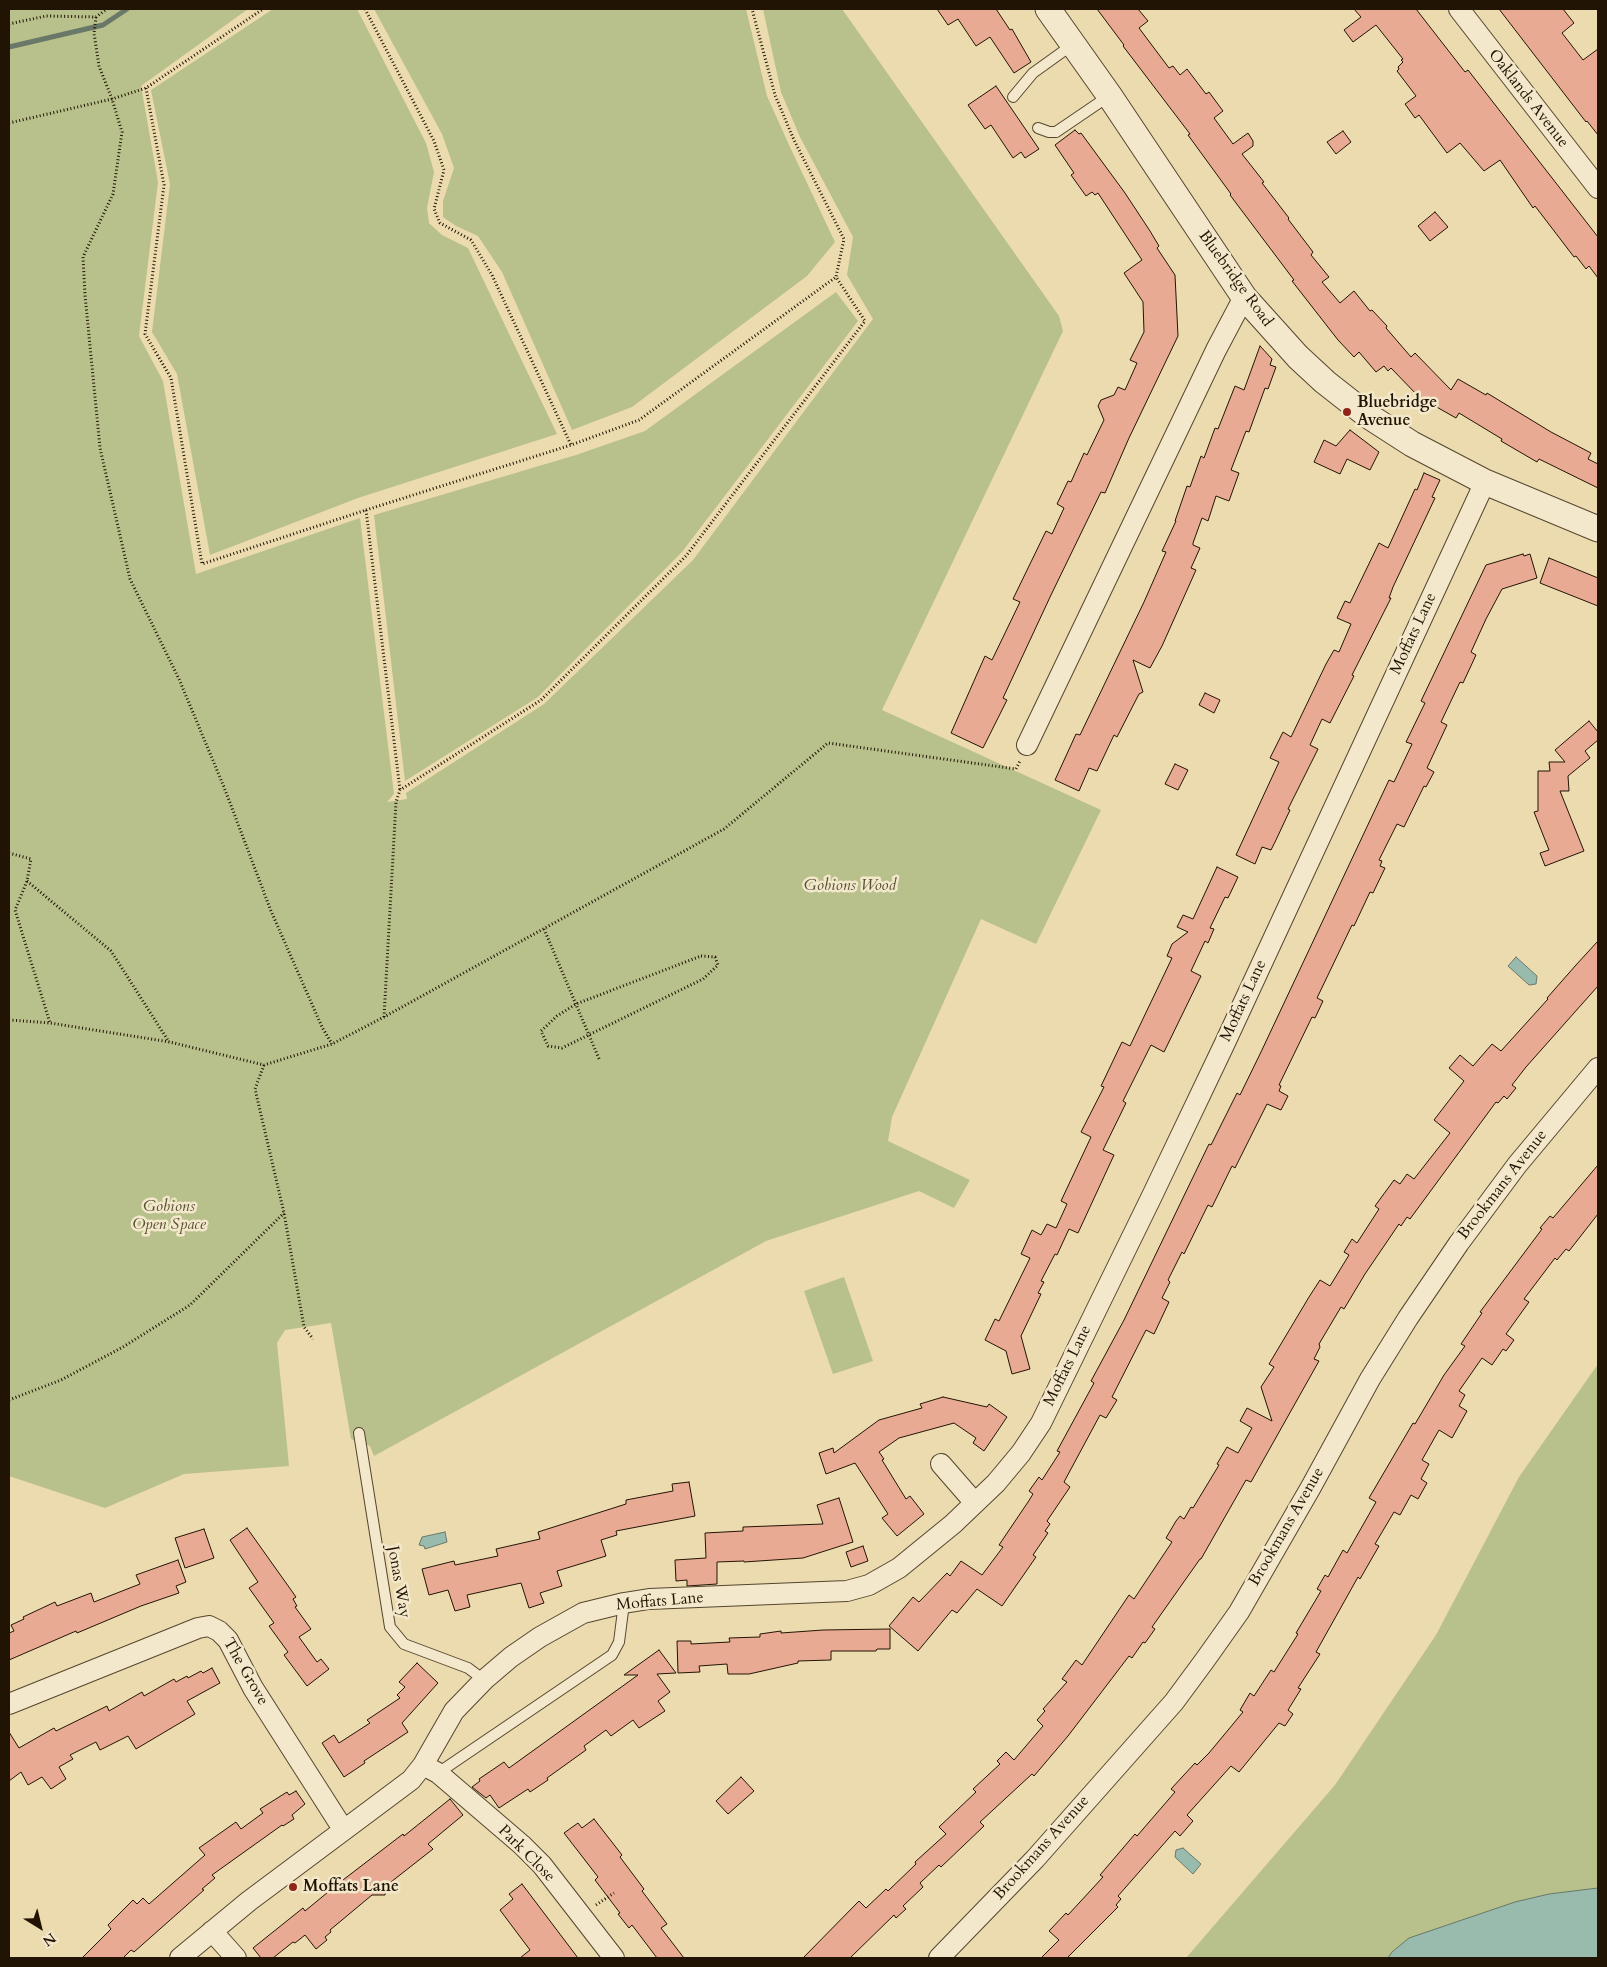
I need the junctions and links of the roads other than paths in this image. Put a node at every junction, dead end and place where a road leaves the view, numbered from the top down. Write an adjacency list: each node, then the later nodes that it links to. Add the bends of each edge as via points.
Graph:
1 (1048, 9): 3 (street, Bluebridge Road)
2 (1459, 9): 7 (street, Oaklands Avenue)
3 (1073, 44): 4 (street, Bluebridge Road); 5 (lane, via 1033,73)
4 (1109, 96): 6 (lane, via 1056,132); 8 (street, Bluebridge Road)
5 (1013, 97)
6 (1038, 128)
7 (1598, 188)
8 (1244, 297): 9 (street, Bluebridge Road, via 1298,358 1367,415 1412,444); 11 (street)
9 (1485, 482): 10 (street, Bluebridge Road); 15 (street, Moffats Lane, via 1224,1045 1040,1423 1021,1454)
10 (1598, 529)
11 (1027, 746)
12 (1598, 1068): 25 (street, Brookmans Avenue, via 1517,1165 1413,1311 1370,1379 1239,1612 1174,1702 1035,1859)
13 (359, 1433): 17 (lane, Jonas Way, via 390,1627 404,1644 468,1668)
14 (941, 1464): 15 (street)
15 (976, 1504): 16 (street, Moffats Lane, via 899,1568 869,1585 810,1593 649,1599)
16 (624, 1603): 17 (street, Moffats Lane, via 583,1613 511,1656); 19 (lane, via 619,1642 612,1655)
17 (484, 1680): 19 (street, Moffats Lane, via 454,1711)
18 (9, 1704): 20 (street, The Grove, via 209,1626 228,1640 253,1688)
19 (431, 1769): 20 (street, Moffats Lane); 24 (street, Park Close, via 542,1865)
20 (343, 1829): 21 (street, Moffats Lane)
21 (212, 1931): 22 (street, Moffats Lane); 23 (street)
22 (180, 1958)
23 (236, 1958)
24 (614, 1958)
25 (939, 1958)

